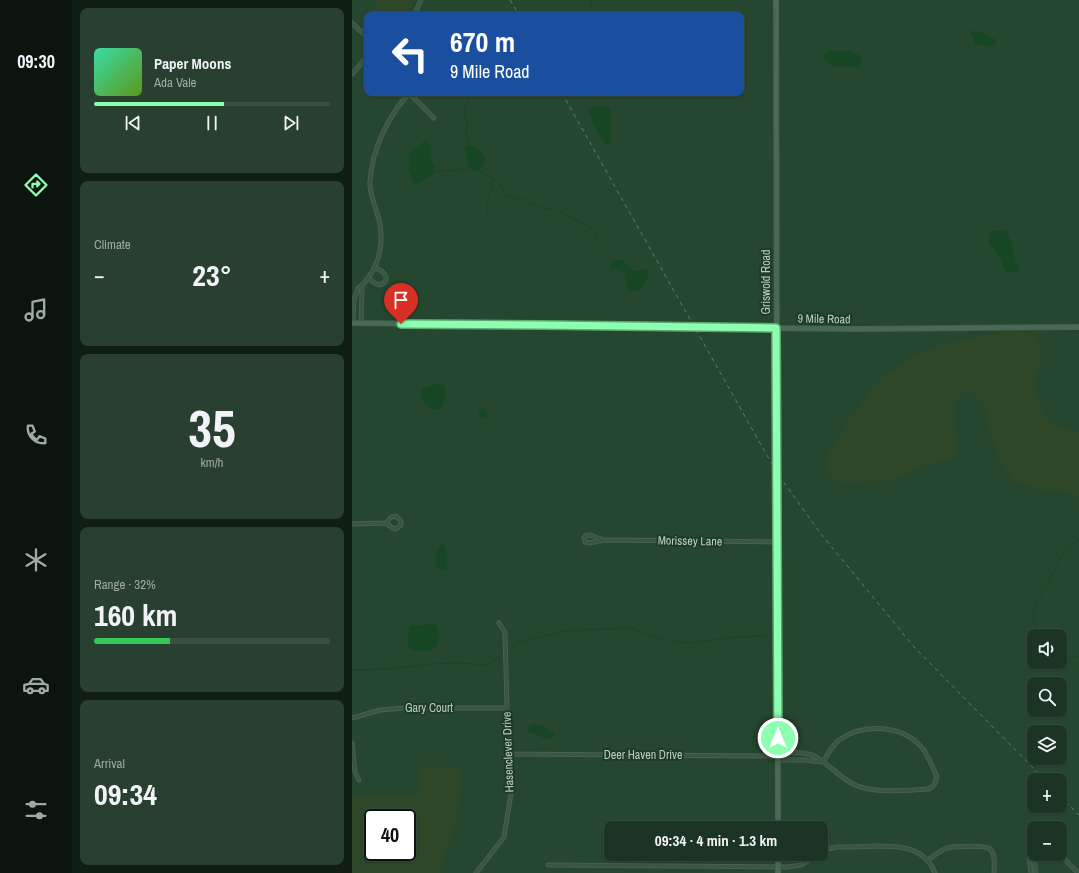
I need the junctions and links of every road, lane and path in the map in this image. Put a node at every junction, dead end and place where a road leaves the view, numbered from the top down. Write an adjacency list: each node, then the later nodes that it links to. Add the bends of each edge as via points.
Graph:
1 (421, 0): 3 (street)
2 (776, 0): 19 (street, Griswold Road)
3 (415, 12)
4 (352, 23): 5 (street)
5 (364, 34)
6 (364, 60): 7 (street)
7 (352, 74)
8 (407, 96): 11 (street, via 383,132 370,179 370,192 381,227 381,249)
9 (412, 96): 10 (street)
10 (434, 118)
11 (374, 268): 12 (street); 12 (street, via 385,274 385,282 376,284)
12 (368, 278): 14 (street)
13 (352, 286): 15 (street)
14 (362, 286): 15 (street); 17 (street)
15 (358, 288): 16 (street, via 354,300)
16 (353, 323): 17 (street, 9 Mile Road)
17 (361, 324): 19 (street, 9 Mile Road)
18 (1079, 327): 19 (street, 9 Mile Road)
19 (776, 328): 23 (street, Griswold Road)
20 (386, 523): 20 (street, via 391,517 396,516 401,521 396,530); 21 (street)
21 (352, 524)
22 (604, 540): 22 (street, Morissey Lane, via 590,535 584,536 586,542 590,543); 23 (street, Morissey Lane)
23 (777, 542): 29 (street, Griswold Road)
24 (499, 623): 25 (street, Hasenclever Drive, via 505,633)
25 (507, 708): 26 (street, Gary Court, via 392,708); 28 (street, Hasenclever Drive)
26 (352, 718)
27 (352, 743): 31 (street, via 355,772)
28 (509, 754): 29 (street, Deer Haven Drive); 42 (street, Hasenclever Drive, via 511,794 504,837)
29 (778, 756): 30 (street); 30 (street, via 804,753); 32 (street, Griswold Road)
30 (822, 762): 30 (street, via 838,740 855,731 875,728 891,730 909,736 924,749 937,777 929,789 866,789 854,785)
31 (359, 780)
32 (778, 821)
33 (828, 849): 34 (street, via 895,846 915,851)
34 (928, 860): 44 (street); 45 (street, via 946,849 986,847 991,850 994,857)
35 (778, 861): 41 (street)
36 (807, 861): 41 (street, via 801,865)
37 (1029, 861): 46 (street)
38 (1034, 861): 47 (street)
39 (1067, 861): 48 (street)
40 (548, 865): 41 (street)
41 (778, 866): 43 (street)
42 (476, 873)
43 (778, 873)
44 (935, 873)
45 (994, 873)
46 (1031, 873)
47 (1036, 873)
48 (1078, 873)

